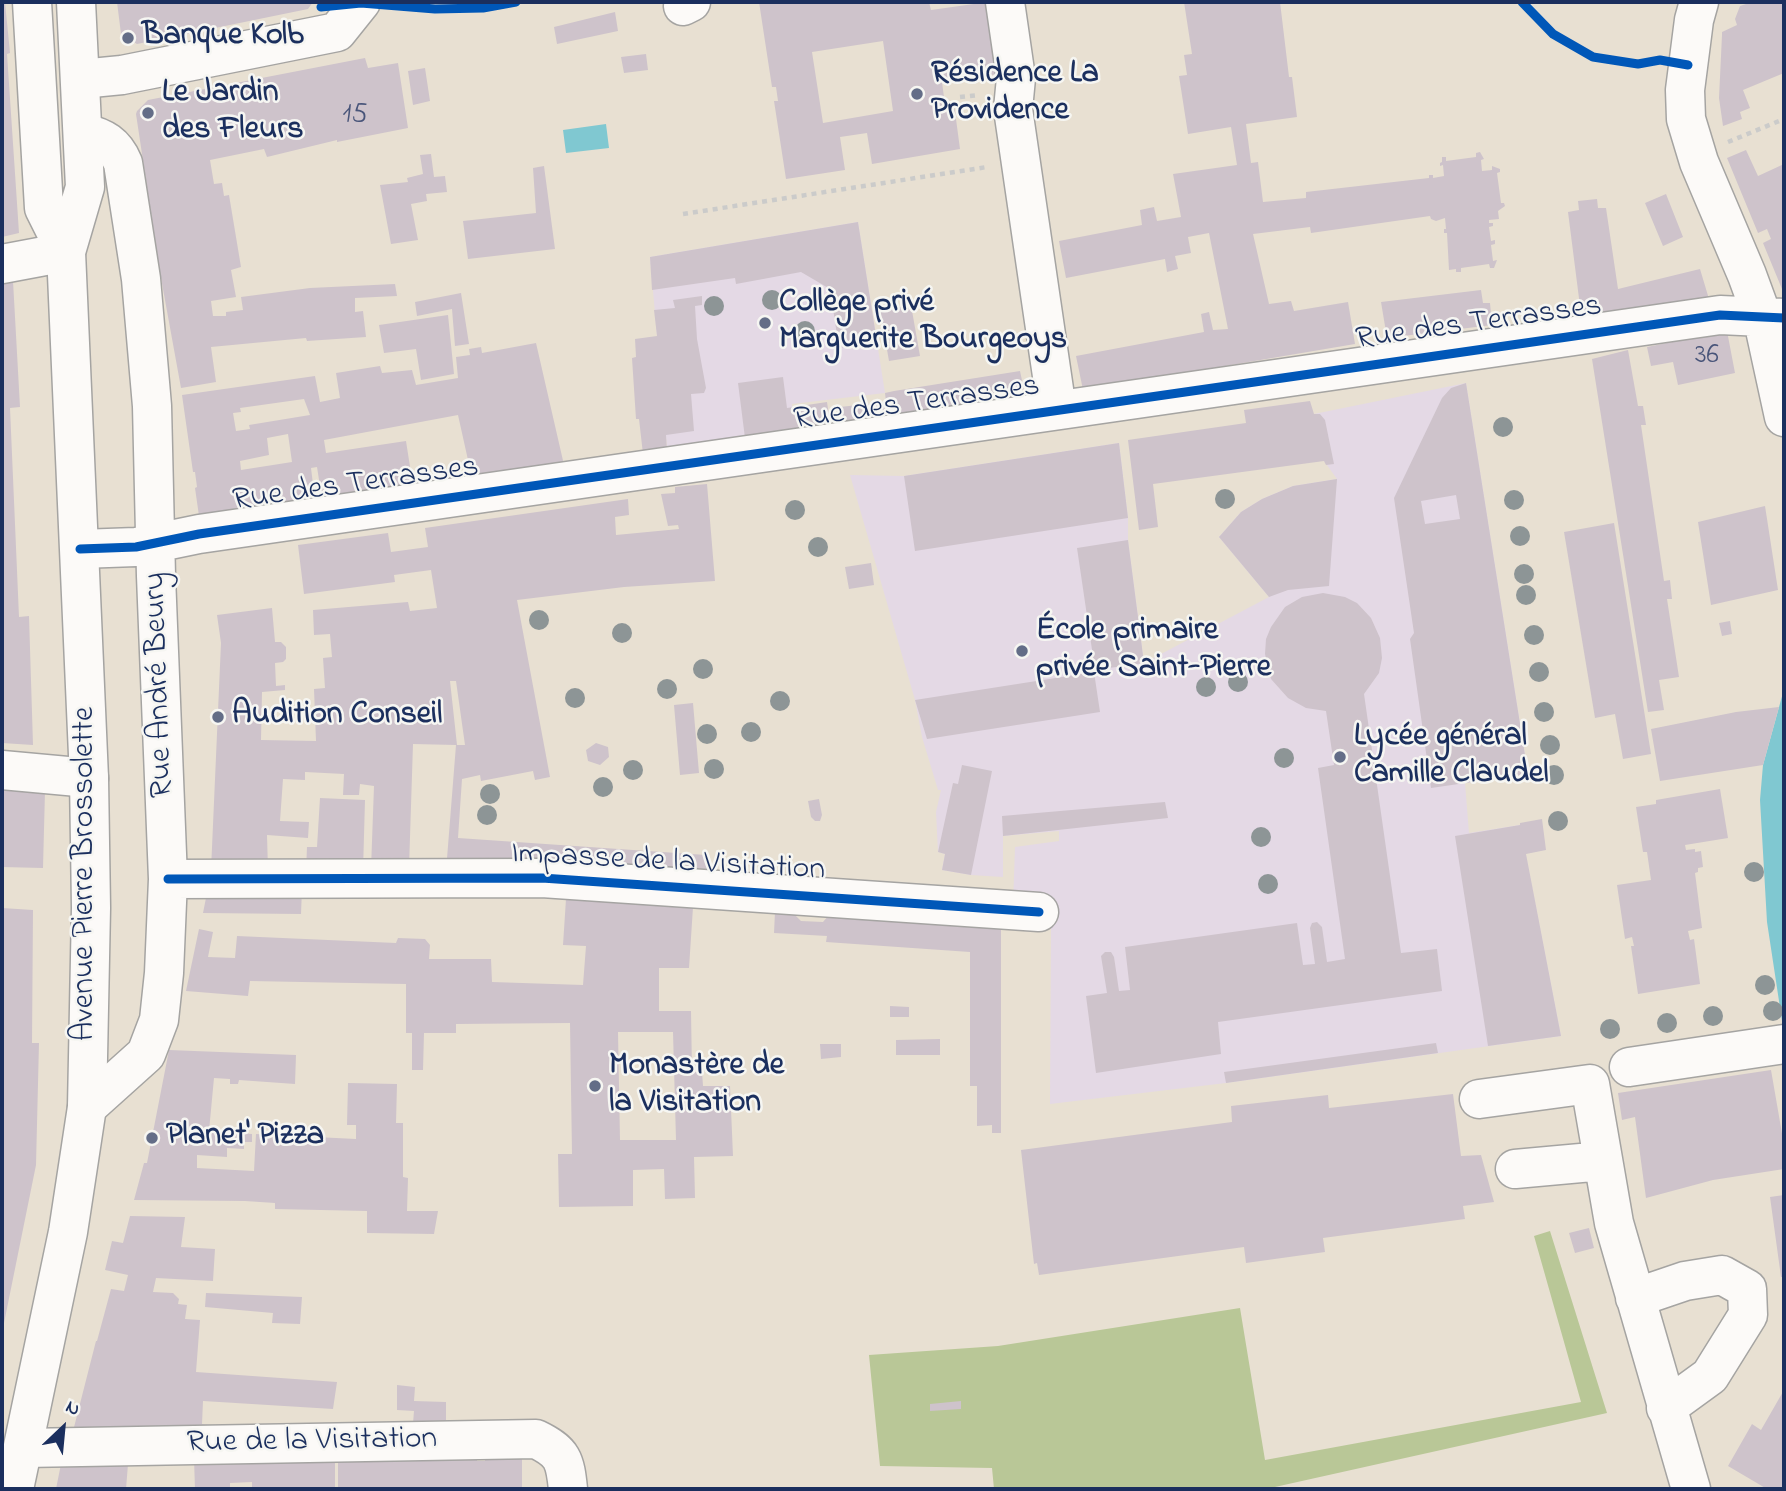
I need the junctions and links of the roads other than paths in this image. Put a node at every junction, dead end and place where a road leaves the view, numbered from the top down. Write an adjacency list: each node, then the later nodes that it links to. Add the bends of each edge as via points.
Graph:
1 (32, 2): 8 (street, Avenue Pierre Brossolette, via 44,208)
2 (76, 2): 6 (street, Avenue Pierre Brossolette)
3 (361, 2): 6 (street, via 337,32)
4 (1005, 2): 11 (street, via 1016,78 1013,109)
5 (1699, 2): 10 (street, via 1685,90 1686,119 1699,162)
6 (81, 79): 7 (street, Avenue Pierre Brossolette)
7 (84, 133): 8 (street, Avenue Pierre Brossolette, via 85,187); 13 (street, Rue André Beury, via 107,141 123,163 141,279 150,381)
8 (66, 252): 9 (street); 14 (street, Avenue Pierre Brossolette)
9 (2, 264)
10 (1773, 317): 11 (street, Rue des Terrasses, via 1720,315); 12 (street)
11 (1057, 410): 13 (street, Rue des Terrasses)
12 (1784, 417)
13 (156, 542): 14 (street, Rue des Terrasses); 17 (street, Rue André Beury)
14 (80, 550): 16 (street, Avenue Pierre Brossolette)
15 (2, 770): 16 (street)
16 (89, 778): 22 (street, Avenue Pierre Brossolette)
17 (168, 879): 18 (street, Impasse de la Visitation, via 542,878); 22 (street, Rue André Beury, via 159,1020 146,1054)
18 (1039, 912)
19 (1784, 1044): 20 (street)
20 (1629, 1067)
21 (1479, 1099): 23 (street, via 1590,1084)
22 (87, 1107): 27 (street, Avenue Pierre Brossolette, via 68,1232)
23 (1603, 1161): 24 (street); 25 (street)
24 (1515, 1169)
25 (1635, 1298): 26 (street); 26 (street, via 1685,1281 1722,1275 1747,1289 1748,1315 1710,1376)
26 (1666, 1408): 29 (street)
27 (14, 1474): 28 (street, Rue de la Visitation, via 536,1440 556,1449 566,1469)
28 (568, 1489)
29 (1691, 1489)

